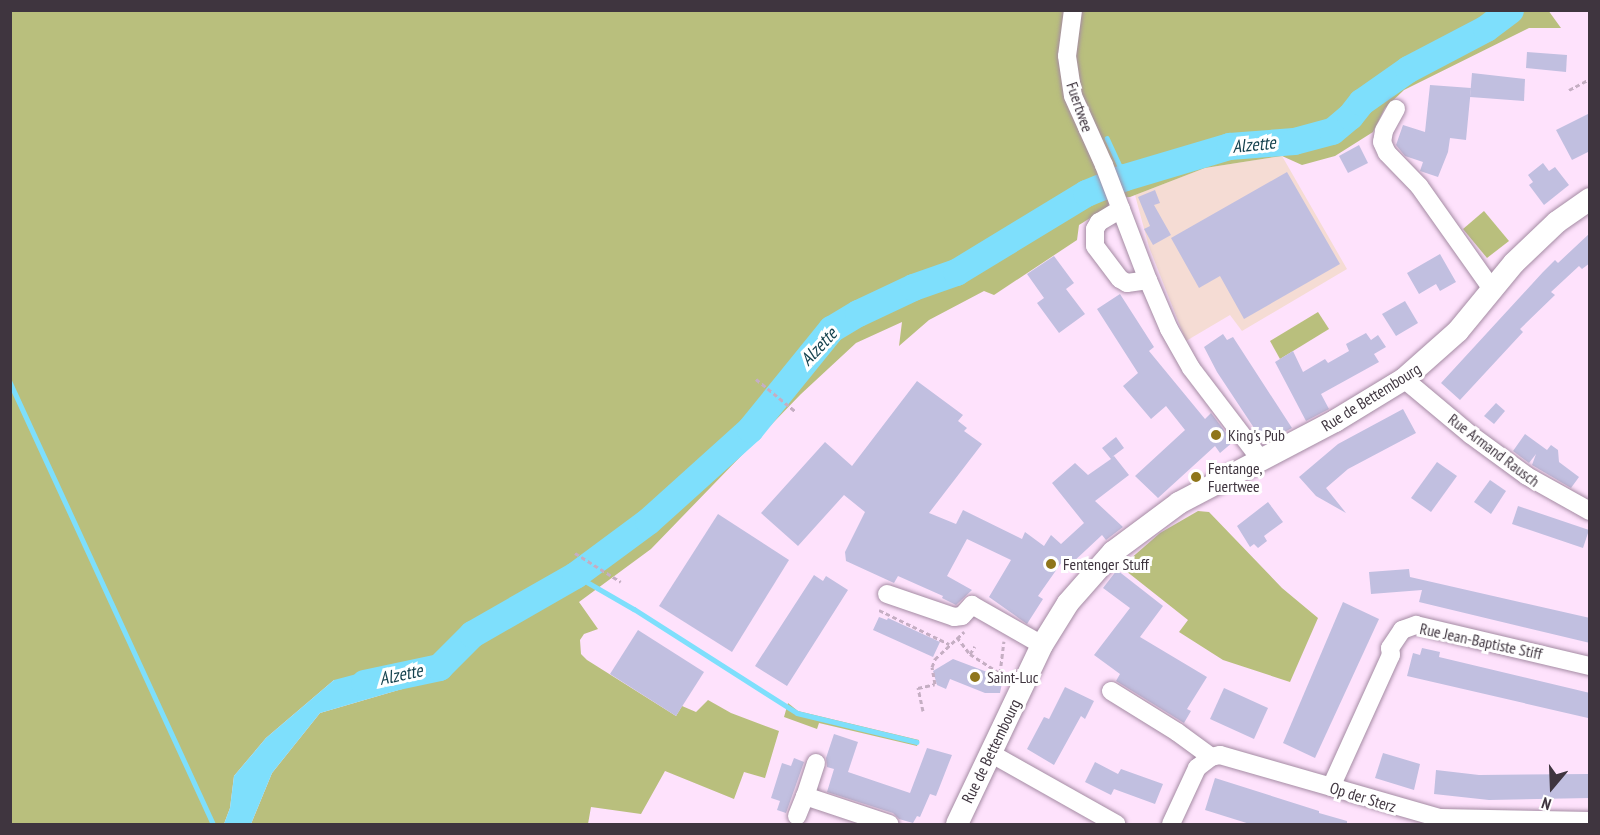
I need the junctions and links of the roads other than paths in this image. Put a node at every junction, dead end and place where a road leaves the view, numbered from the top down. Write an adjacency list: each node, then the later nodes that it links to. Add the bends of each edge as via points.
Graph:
1 (1073, 10): 4 (street, Fuertwee, via 1067,56 1069,78 1080,116)
2 (1396, 109): 6 (street, via 1384,130 1382,142 1387,153 1419,186)
3 (1590, 199): 6 (main road, Rue de Bettembourg, via 1557,222)
4 (1120, 206): 5 (street); 5 (street, via 1099,222 1093,237 1095,246 1119,279 1127,283)
5 (1148, 280): 8 (street, via 1191,368)
6 (1492, 289): 7 (main road, Rue de Bettembourg, via 1458,331)
7 (1404, 379): 8 (main road, Rue de Bettembourg); 9 (street, Rue Armand Rausch, via 1527,476)
8 (1261, 460): 11 (main road, Rue de Bettembourg, via 1179,503 1113,552 1068,603)
9 (1590, 511)
10 (887, 594): 11 (street, via 954,617 972,605)
11 (1042, 645): 14 (main road, Rue de Bettembourg)
12 (1590, 666): 17 (street, Rue Jean-Baptiste Stiff, via 1416,625 1402,630 1390,648 1391,655)
13 (1111, 691): 15 (street)
14 (990, 753): 22 (main road, Rue de Bettembourg); 23 (street)
15 (1211, 757): 17 (street, Op der Sterz, via 1230,756); 24 (street, via 1197,768)
16 (816, 763): 18 (street)
17 (1330, 787): 20 (street, Op der Sterz, via 1440,818)
18 (805, 796): 19 (street); 21 (street)
19 (797, 816)
20 (1590, 821)
21 (889, 825)
22 (957, 825)
23 (1116, 825)
24 (1171, 825)

